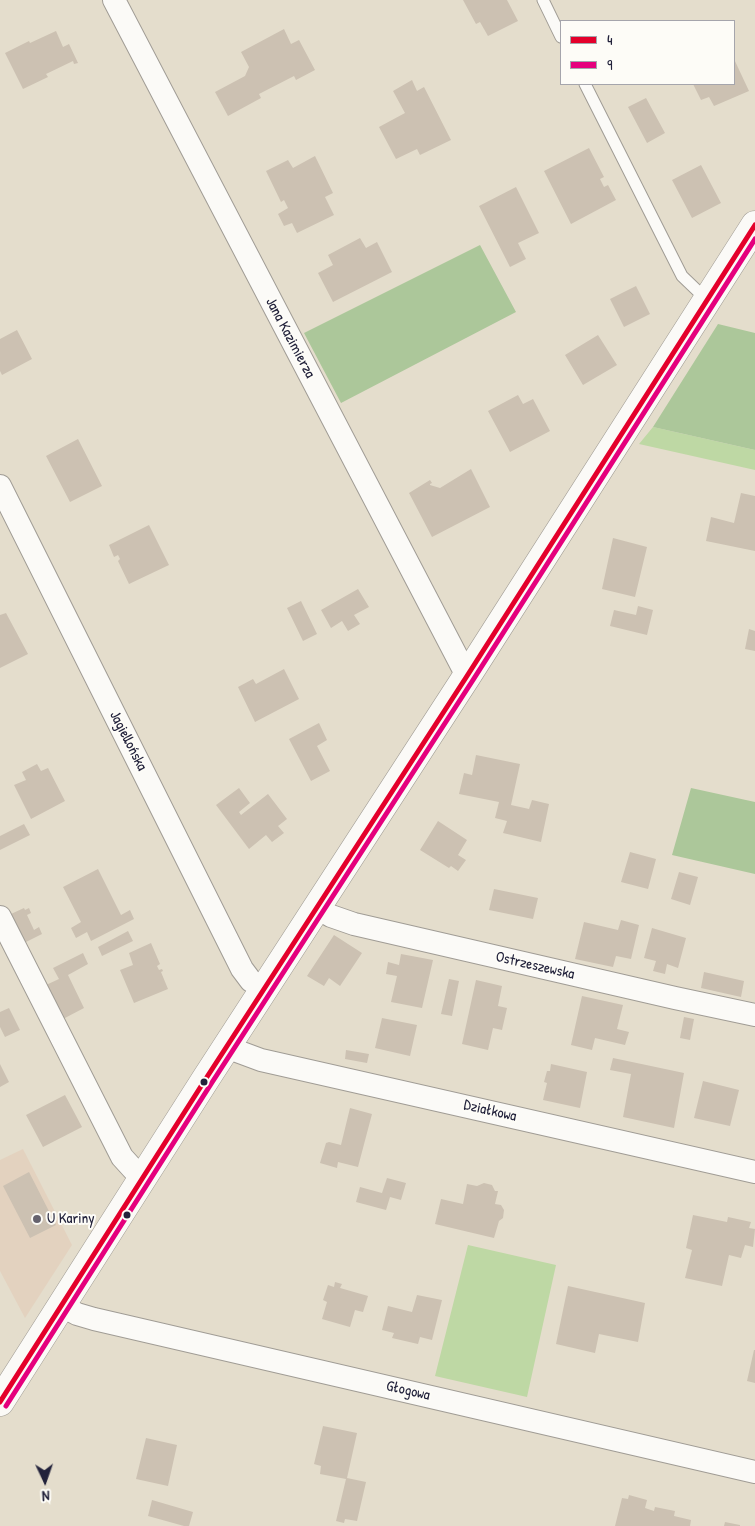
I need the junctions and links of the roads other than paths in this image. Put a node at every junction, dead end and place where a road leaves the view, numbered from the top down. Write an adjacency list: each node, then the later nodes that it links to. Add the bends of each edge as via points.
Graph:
1 (114, 0): 8 (street, Jana Kazimierza)
2 (542, 0): 3 (lane)
3 (560, 35)
4 (586, 85): 6 (lane, via 682,276)
5 (755, 225): 6 (street)
6 (707, 300): 8 (street)
7 (0, 486): 11 (street, Jagiellońska, via 242,969 251,981)
8 (467, 676): 9 (street)
9 (317, 908): 11 (street); 12 (street, Ostrzeszewska, via 354,924)
10 (0, 917): 15 (street, via 122,1157)
11 (265, 988): 13 (street)
12 (755, 1015)
13 (226, 1047): 14 (street, Działkowa, via 261,1060); 15 (street)
14 (755, 1172)
15 (142, 1179): 16 (street)
16 (62, 1306): 17 (street); 18 (street, Głogowa, via 94,1319)
17 (0, 1402)
18 (755, 1472)

